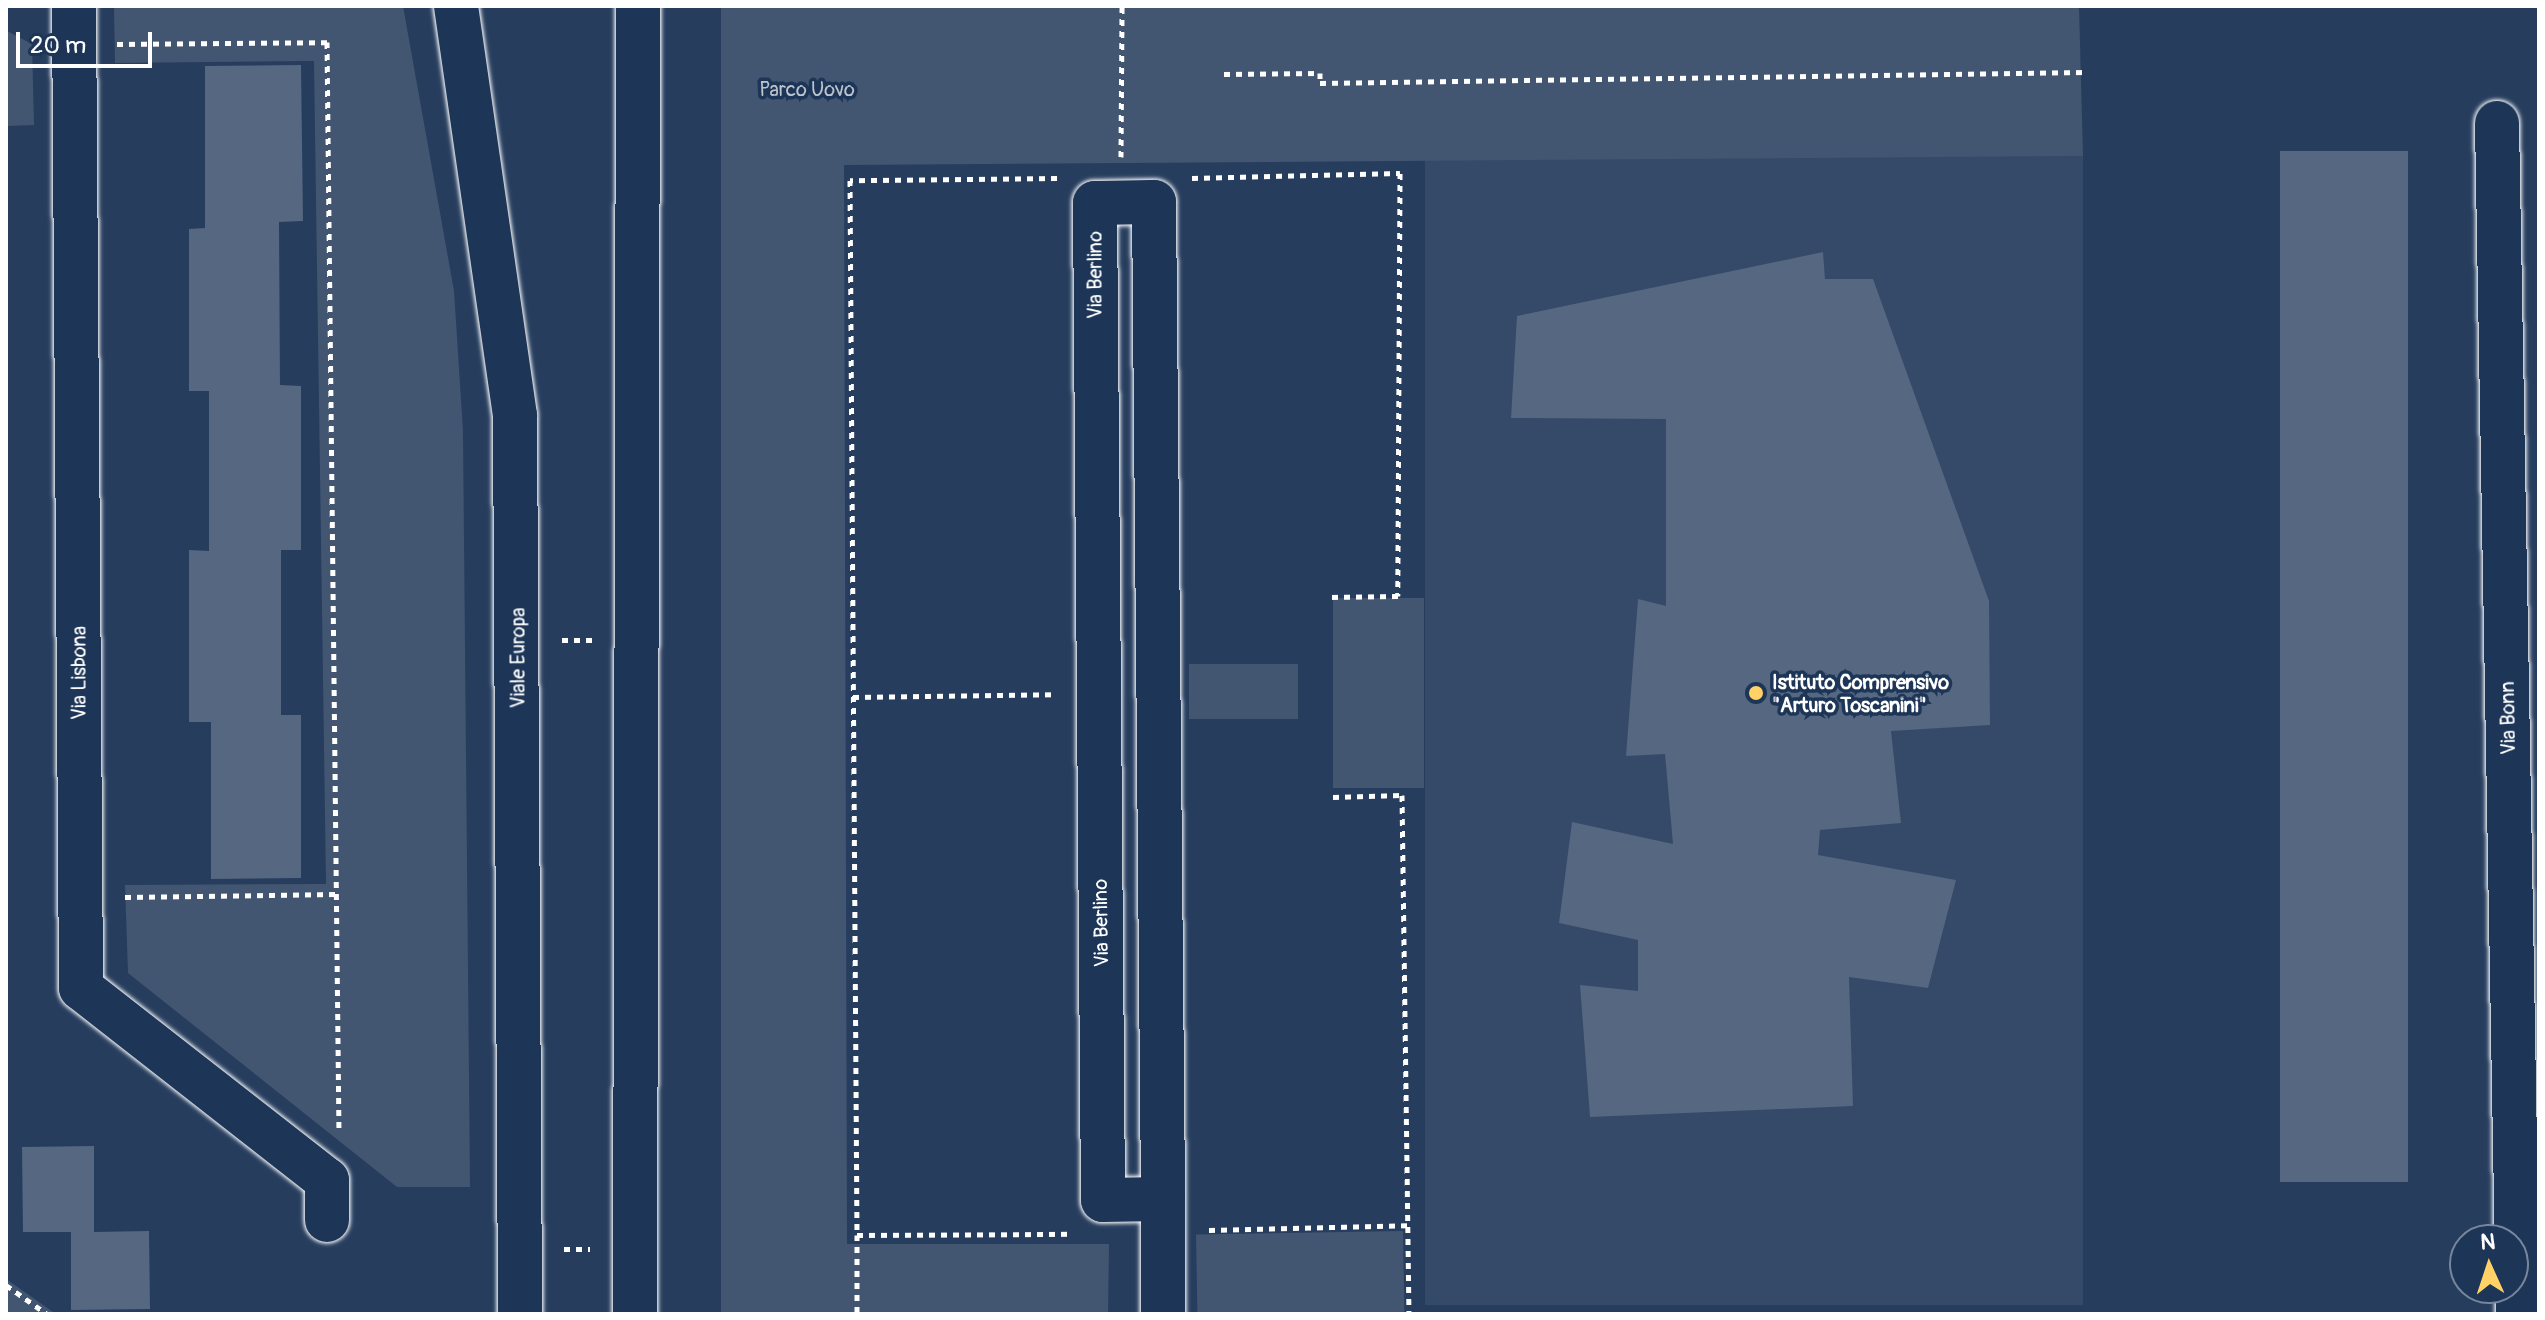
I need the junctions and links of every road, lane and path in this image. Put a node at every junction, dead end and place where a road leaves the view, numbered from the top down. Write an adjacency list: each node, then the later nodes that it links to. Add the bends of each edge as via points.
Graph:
1 (74, 6): 22 (street, Via Lisbona, via 81,988 327,1180)
2 (456, 6): 31 (street, Viale Europa, via 515,415)
3 (638, 6): 32 (street)
4 (1122, 6): 11 (path)
5 (104, 44): 18 (path, via 327,42)
6 (2087, 72): 7 (path, via 1320,83 1320,73)
7 (1224, 74)
8 (2497, 123): 36 (street, Via Bonn)
9 (1068, 178): 16 (path, via 850,180)
10 (1178, 178): 12 (path, via 1400,173 1398,596)
11 (1120, 202): 21 (street, via 1154,202); 21 (street, Via Berlino, via 1095,203 1103,1200)
12 (1329, 597)
13 (606, 639): 14 (path)
14 (553, 640)
15 (1073, 694): 16 (path)
16 (853, 697): 26 (path)
17 (1333, 797): 23 (path, via 1402,795)
18 (336, 894): 19 (path); 20 (path)
19 (116, 897)
20 (339, 1137)
21 (1163, 1199): 34 (street)
22 (327, 1220)
23 (1408, 1225): 24 (path); 35 (path)
24 (1192, 1231)
25 (1078, 1234): 26 (path)
26 (857, 1235): 33 (path)
27 (551, 1249): 28 (path)
28 (597, 1249)
29 (6, 1285): 30 (path)
30 (47, 1314)
31 (520, 1314)
32 (635, 1314)
33 (857, 1314)
34 (1163, 1314)
35 (1409, 1314)
36 (2518, 1314)

